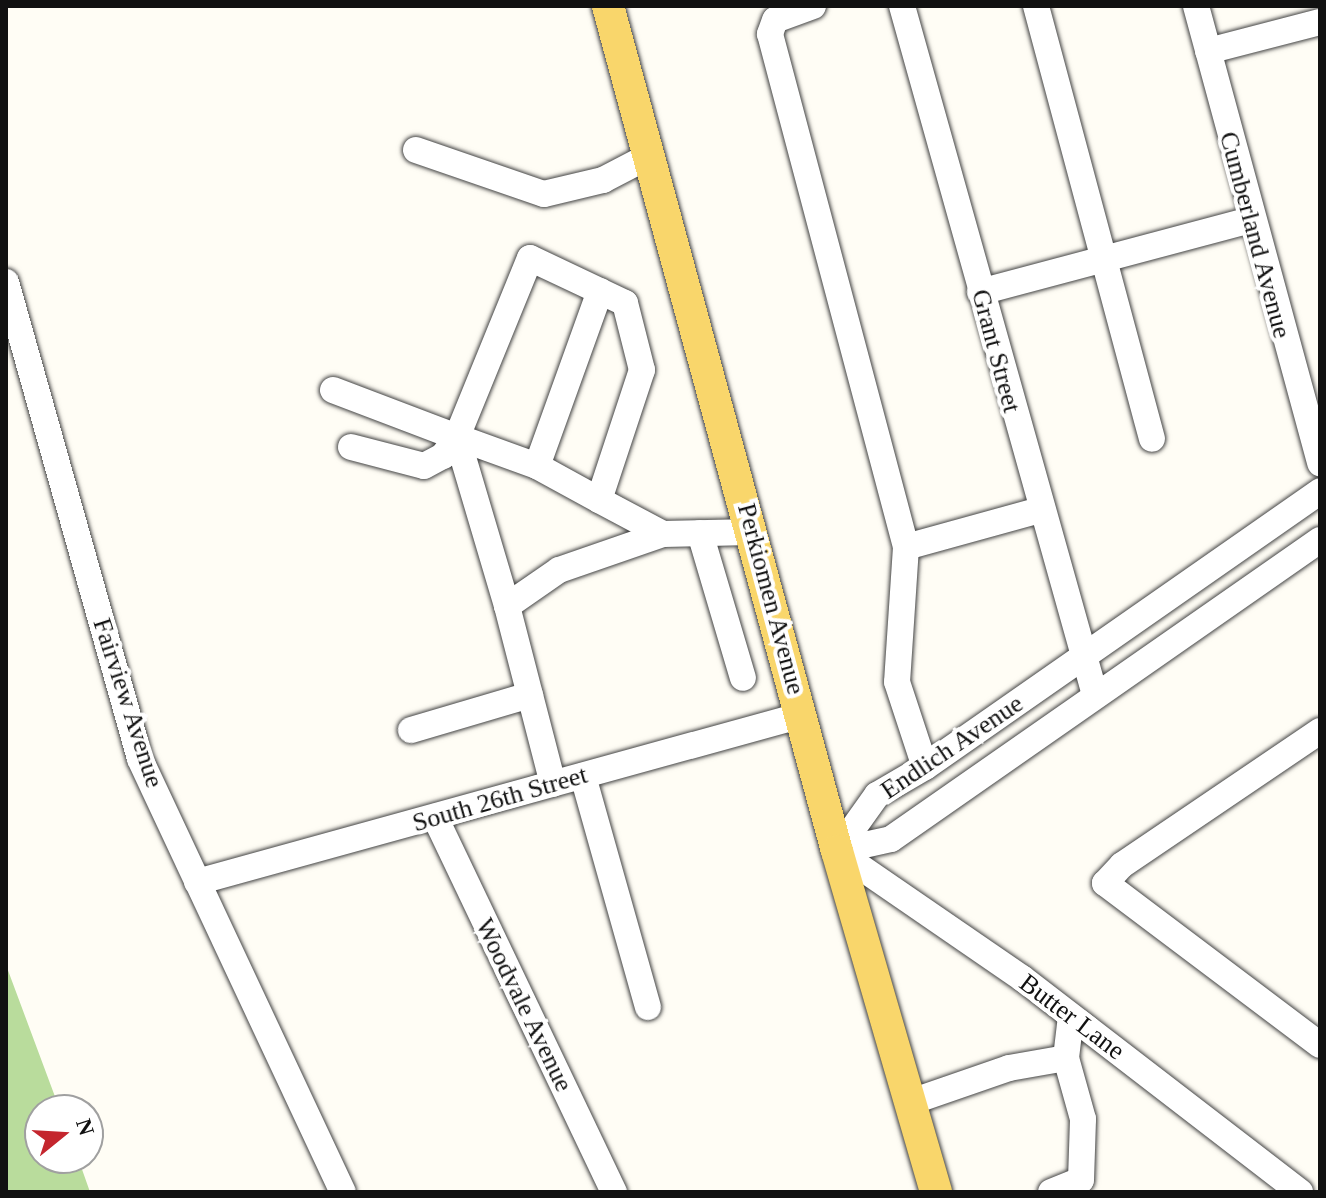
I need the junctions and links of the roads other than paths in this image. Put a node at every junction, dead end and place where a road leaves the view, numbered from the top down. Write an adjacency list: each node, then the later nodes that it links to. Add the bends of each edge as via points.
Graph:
1 (608, 6): 9 (main road, Perkiomen Avenue)
2 (813, 6): 28 (street, via 775,20 770,34)
3 (902, 6): 14 (street, Grant Street)
4 (1036, 6): 11 (street)
5 (1196, 6): 7 (street, Cumberland Avenue)
6 (1320, 22): 7 (street)
7 (1208, 51): 10 (street, Cumberland Avenue)
8 (416, 150): 9 (street, via 544,194 603,180)
9 (649, 156): 24 (main road, Perkiomen Avenue)
10 (1251, 220): 11 (street); 19 (street, Cumberland Avenue)
11 (1104, 260): 14 (street); 17 (street)
12 (6, 282): 42 (street, Fairview Avenue, via 140,759)
13 (600, 291): 16 (street, via 530,258); 20 (street); 22 (street, via 625,303 642,370)
14 (980, 292): 23 (street, Grant Street)
15 (333, 390): 16 (street)
16 (457, 437): 18 (street, via 443,456 424,466); 20 (street); 29 (street)
17 (1152, 439)
18 (351, 447)
19 (1320, 463)
20 (537, 466): 22 (street)
21 (1320, 491): 30 (street, Endlich Avenue)
22 (599, 500): 26 (street)
23 (1040, 510): 28 (street); 30 (street, Grant Street)
24 (752, 532): 25 (street); 34 (main road, Perkiomen Avenue)
25 (700, 533): 26 (street); 31 (street)
26 (663, 534): 29 (street, via 559,570)
27 (1320, 540): 33 (street, Endlich Avenue)
28 (906, 547): 37 (street, via 897,682)
29 (507, 606): 32 (street)
30 (1084, 658): 33 (street, Grant Street); 37 (street, Endlich Avenue)
31 (743, 678)
32 (530, 695): 35 (street); 39 (street)
33 (1095, 695): 41 (street, Endlich Avenue, via 891,839)
34 (802, 715): 38 (street, South 26th Street); 41 (main road, Perkiomen Avenue)
35 (411, 730)
36 (1320, 731): 45 (street, via 1122,865 1105,883)
37 (925, 767): 41 (street, Endlich Avenue, via 877,795)
38 (583, 776): 39 (street, South 26th Street); 43 (street)
39 (553, 784): 40 (street, South 26th Street)
40 (435, 817): 42 (street, South 26th Street); 49 (street, Woodvale Avenue)
41 (837, 851): 44 (street, Butter Lane); 47 (main road, Perkiomen Avenue)
42 (197, 882): 48 (street, Fairview Avenue)
43 (648, 1007)
44 (1071, 1016): 46 (street); 52 (street, Butter Lane)
45 (1320, 1045)
46 (1066, 1058): 47 (street, via 1009,1068); 51 (street, via 1083,1119 1081,1180)
47 (908, 1103): 50 (main road, Perkiomen Avenue)
48 (343, 1192)
49 (614, 1192)
50 (936, 1192)
51 (1051, 1192)
52 (1300, 1192)

